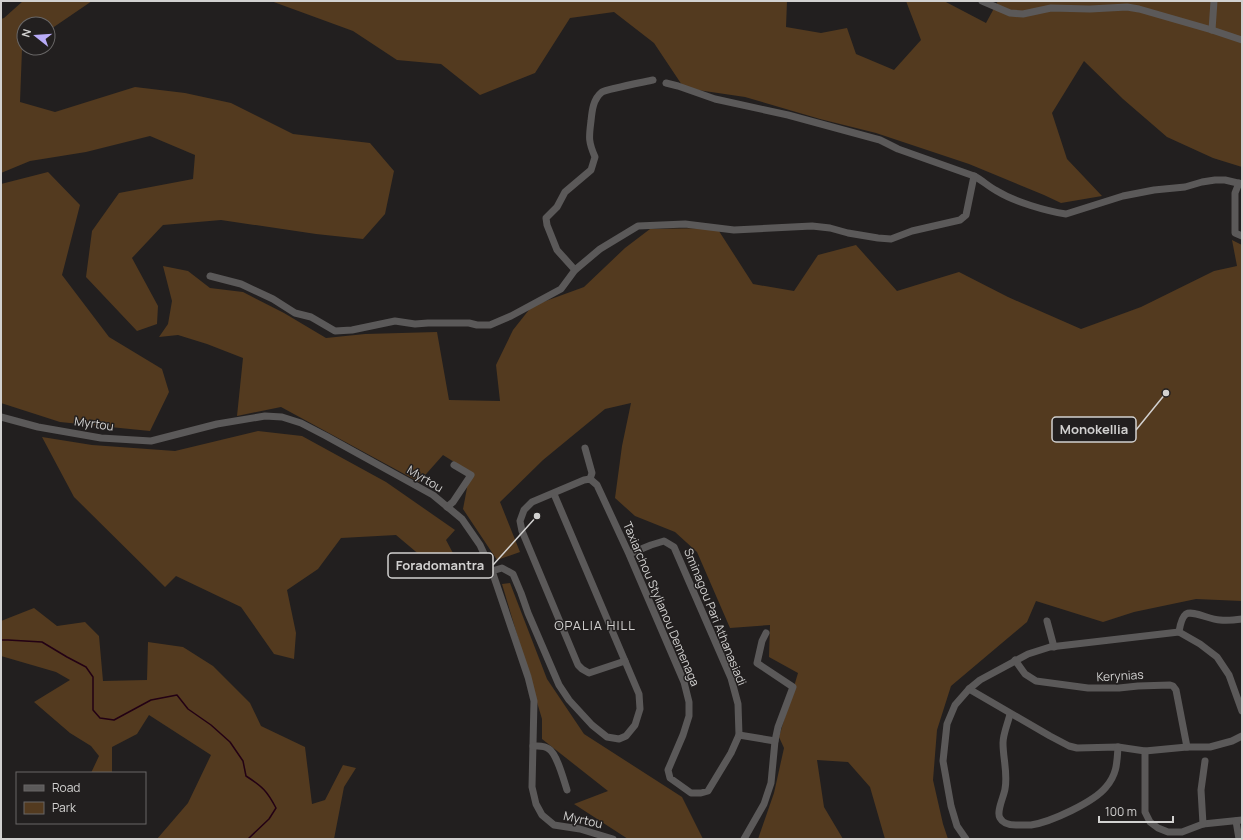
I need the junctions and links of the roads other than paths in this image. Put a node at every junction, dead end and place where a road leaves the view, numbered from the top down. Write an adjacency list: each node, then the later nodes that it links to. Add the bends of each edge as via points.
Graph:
1 (982, 1): 3 (street, via 1010,13 1022,14 1051,8 1090,9)
2 (1214, 1): 4 (street)
3 (1127, 4): 4 (street)
4 (1212, 30): 5 (street)
5 (1242, 40)
6 (653, 80): 11 (street, via 602,92 596,98 589,136 595,157 591,170 565,192 557,207 546,218 557,250)
7 (666, 83): 8 (street, via 715,99 788,115 880,140)
8 (974, 176): 9 (street, via 1006,196 1066,214 1123,196 1154,190 1185,187 1215,180); 11 (street, via 966,216 960,220 912,230 891,239 812,226 734,230 685,224 638,226 600,249)
9 (1241, 184): 10 (street, via 1235,193 1235,233)
10 (1242, 236)
11 (575, 270): 12 (street, via 561,289 490,325 395,322 335,331 241,284)
12 (210, 276)
13 (1, 417): 18 (street, Myrtou, via 38,427 101,438 151,441 217,424 265,416 282,417 301,423 326,436 433,495)
14 (585, 448): 16 (street, via 592,473)
15 (454, 465): 18 (street, via 471,475)
16 (590, 479): 17 (street); 19 (street, Taxiarchou Stylianou Demenaga, via 597,485)
17 (554, 494): 27 (street); 27 (street, via 532,502 524,510 520,521 578,665 589,673)
18 (447, 507): 20 (street, Myrtou, via 462,519 480,545)
19 (629, 554): 31 (street, Sminagou Pari Athanasiadi, via 664,541 674,547 731,678 738,704); 40 (street, Taxiarchou Stylianou Demenaga, via 684,682 689,702 689,716 668,770 670,778)
20 (492, 571): 27 (street, via 502,568 512,574 559,685 569,700 607,737 619,739 626,736 635,725 640,709 639,694); 34 (street, Myrtou, via 534,701)
21 (1242, 619): 23 (street, via 1221,620 1186,614)
22 (1047, 621): 25 (street)
23 (1179, 632): 25 (street); 29 (street, via 1217,658 1229,675)
24 (766, 633): 33 (street, via 757,663 793,687)
25 (1054, 647): 26 (street)
26 (1015, 660): 28 (street, via 980,680); 36 (street, Kerynias, via 1024,674 1036,681 1088,688 1173,686 1176,690)
27 (625, 661)
28 (969, 690): 30 (street); 46 (street, via 955,705 947,724 943,761 951,806 957,826)
29 (1242, 712)
30 (1010, 714): 35 (street, via 1073,747); 35 (street, via 1003,742 1007,777 998,814 1003,822 1031,825 1048,821 1089,802 1105,789 1113,778)
31 (739, 735): 33 (street); 40 (street, Sminagou Pari Athanasiadi, via 708,791)
32 (1242, 736): 36 (street, via 1210,747)
33 (775, 741): 45 (street, via 771,784 764,804)
34 (533, 746): 39 (street, via 550,749); 44 (street, Myrtou, via 532,787 542,815 554,825 580,829)
35 (1118, 747): 37 (street)
36 (1187, 747): 37 (street)
37 (1145, 751): 43 (street, via 1146,812 1150,822 1168,832)
38 (1205, 761): 42 (street, via 1201,790)
39 (567, 790)
40 (691, 793)
41 (1239, 820): 42 (street); 47 (street)
42 (1203, 824): 43 (street)
43 (1183, 835)
44 (613, 839)
45 (744, 839)
46 (966, 839)
47 (1239, 839)

